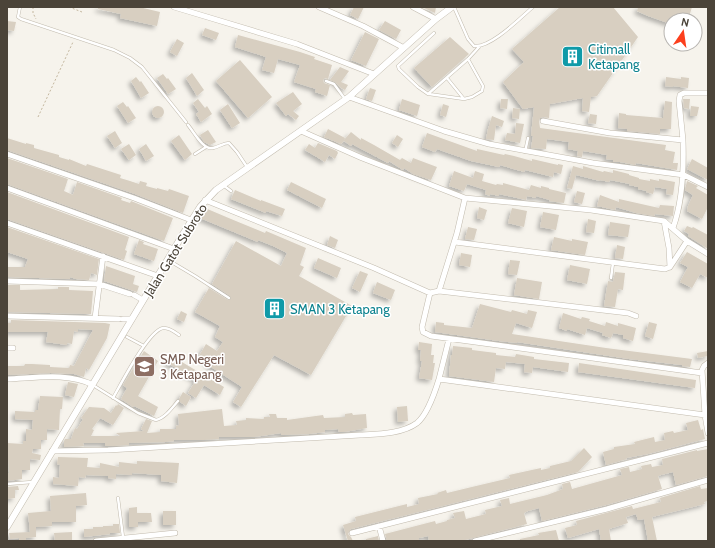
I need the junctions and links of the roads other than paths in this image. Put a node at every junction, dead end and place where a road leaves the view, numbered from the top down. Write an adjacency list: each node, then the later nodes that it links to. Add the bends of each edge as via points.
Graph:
1 (20, 7): 21 (lane, via 19,18 114,50 136,62)
2 (174, 7): 13 (street, via 297,44)
3 (319, 7): 10 (street, via 363,26)
4 (413, 7): 7 (street)
5 (453, 7): 7 (street, Jalan Gatot Subroto); 9 (lane, via 468,39 474,46)
6 (534, 7): 9 (lane, via 491,42)
7 (436, 19): 10 (street, Jalan Gatot Subroto)
8 (434, 33): 11 (lane)
9 (479, 47): 12 (lane)
10 (402, 50): 11 (lane); 13 (street, Jalan Gatot Subroto)
11 (406, 58): 17 (lane, via 399,64 399,69)
12 (468, 59): 14 (lane); 19 (lane, via 483,88 472,97)
13 (374, 74): 18 (street, Jalan Gatot Subroto)
14 (446, 78): 17 (lane); 19 (lane)
15 (326, 80): 18 (lane)
16 (708, 93): 25 (street, via 680,95)
17 (428, 94): 19 (lane)
18 (347, 98): 23 (street, Jalan Gatot Subroto); 27 (street, via 444,131)
19 (464, 99)
20 (543, 121): 25 (street, via 610,133)
21 (186, 122)
22 (188, 125): 26 (lane)
23 (301, 131): 30 (street, Jalan Gatot Subroto); 36 (street)
24 (528, 138): 27 (lane)
25 (683, 140): 31 (street)
26 (206, 147): 29 (lane); 30 (lane, via 228,143)
27 (525, 152): 31 (street, via 593,164)
28 (7, 154): 38 (street)
29 (195, 154)
30 (247, 168): 32 (street, Jalan Gatot Subroto)
31 (684, 175): 33 (street); 41 (street)
32 (222, 185): 35 (lane); 37 (street, Jalan Gatot Subroto)
33 (708, 187)
34 (7, 188): 44 (street)
35 (231, 191)
36 (465, 198): 40 (street, via 591,210); 43 (street)
37 (205, 200): 38 (street, Jalan Gatot Subroto); 55 (street)
38 (191, 220): 44 (street, Jalan Gatot Subroto)
39 (7, 222): 46 (street)
40 (664, 222): 41 (street); 49 (street)
41 (673, 228): 42 (street)
42 (687, 241): 45 (street); 49 (street)
43 (454, 242): 48 (street); 54 (street)
44 (174, 249): 47 (street, Jalan Gatot Subroto)
45 (708, 254)
46 (103, 256): 50 (street); 53 (street)
47 (168, 260): 50 (street, Jalan Gatot Subroto); 56 (lane)
48 (614, 262): 49 (street); 51 (lane)
49 (670, 267)
50 (158, 276): 57 (street, Jalan Gatot Subroto)
51 (611, 278)
52 (7, 281): 53 (street)
53 (99, 284): 57 (street); 60 (street)
54 (439, 291): 55 (street); 59 (street)
55 (430, 293): 64 (street, via 422,330 426,334)
56 (229, 298)
57 (143, 300): 61 (street, Jalan Gatot Subroto)
58 (7, 316): 60 (street)
59 (636, 316)
60 (95, 318): 61 (street)
61 (132, 320): 63 (street, Jalan Gatot Subroto)
62 (179, 335): 65 (lane, via 162,328 154,333)
63 (125, 336): 65 (lane); 72 (street, Jalan Gatot Subroto)
64 (449, 339): 69 (street); 71 (street)
65 (144, 346): 73 (lane)
66 (7, 348): 67 (street)
67 (13, 348)
68 (708, 363): 69 (street, via 702,368)
69 (702, 373): 75 (street)
70 (7, 379): 72 (street, via 69,378 83,380)
71 (439, 379): 76 (street); 79 (street, via 422,417 414,425 401,430 108,450)
72 (94, 386): 73 (lane); 79 (street, Jalan Gatot Subroto)
73 (113, 398): 74 (lane, via 156,420 165,415)
74 (178, 401)
75 (706, 401): 76 (street)
76 (705, 415): 77 (street)
77 (708, 433)
78 (708, 443): 84 (street)
79 (52, 451): 81 (street, Jalan Gatot Subroto)
80 (708, 480): 91 (street, via 607,509)
81 (34, 482): 82 (lane); 85 (street, Jalan Gatot Subroto)
82 (7, 484)
83 (118, 498): 88 (lane)
84 (379, 526): 87 (street); 90 (street)
85 (7, 527)
86 (175, 533): 88 (street)
87 (352, 533)
88 (123, 538): 89 (street)
89 (96, 541)
90 (383, 541)
91 (475, 541)

